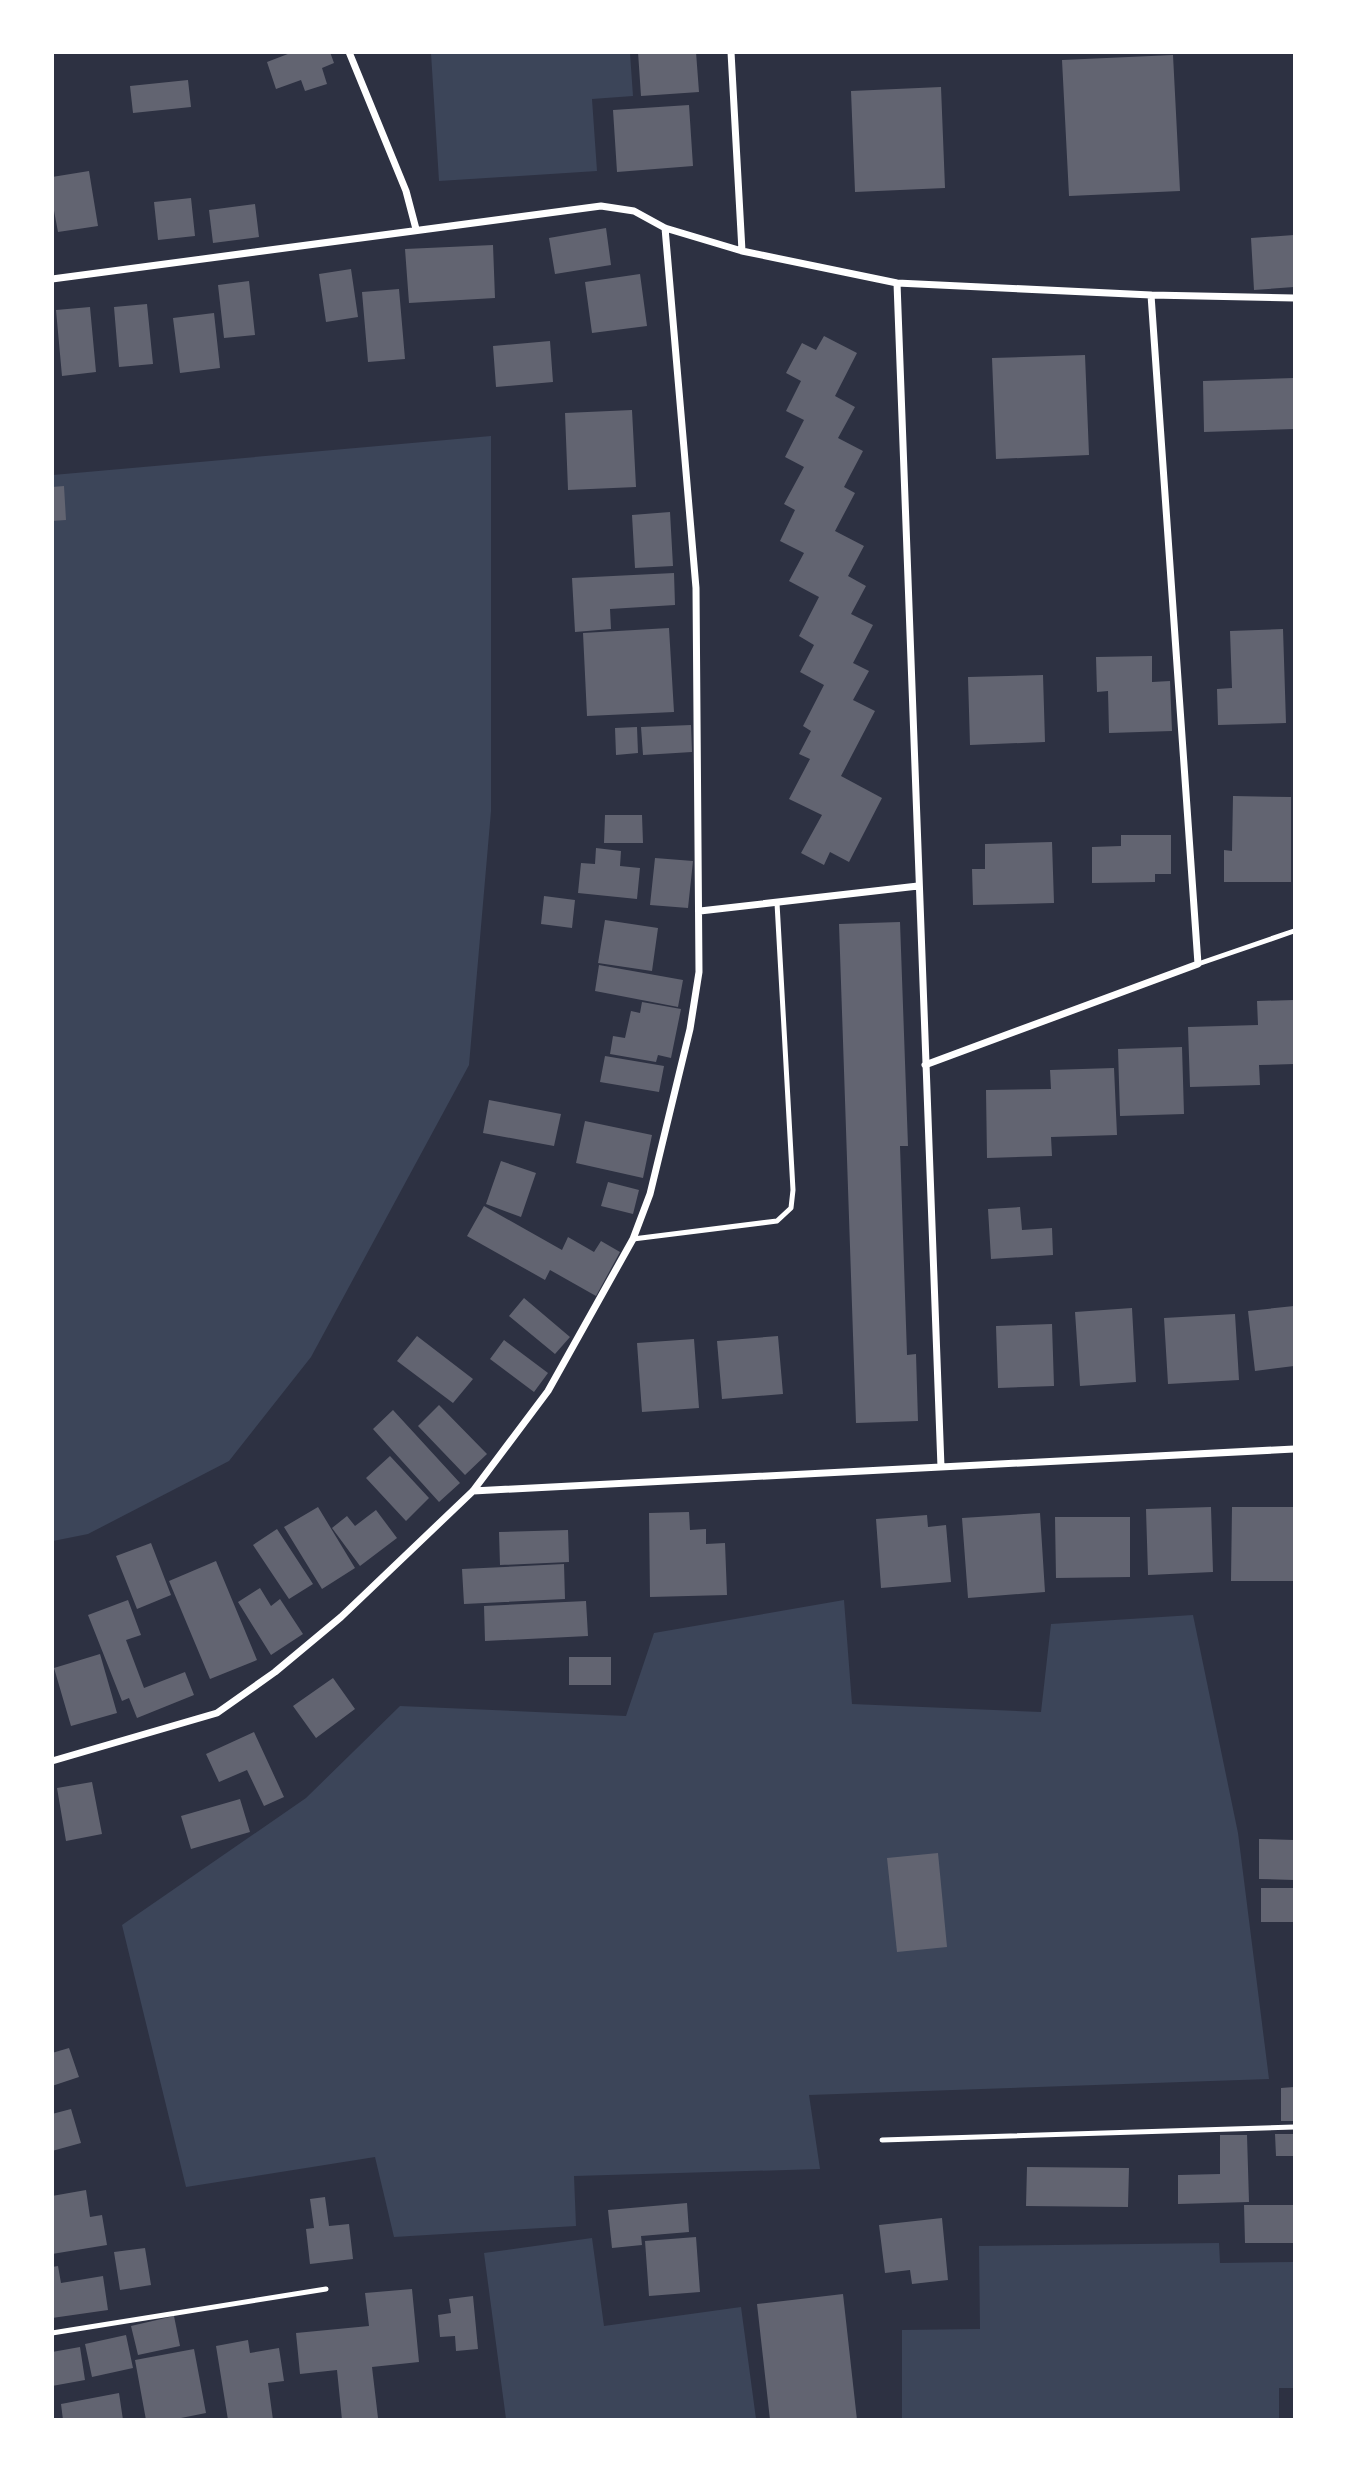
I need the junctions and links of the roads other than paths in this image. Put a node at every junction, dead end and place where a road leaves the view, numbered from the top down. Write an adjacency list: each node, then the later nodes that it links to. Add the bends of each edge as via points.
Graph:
1 (349, 52): 4 (street, via 406,191)
2 (731, 52): 5 (street)
3 (664, 228): 4 (street, via 634,211 601,206); 5 (street); 12 (street, via 696,588)
4 (416, 229): 6 (street)
5 (742, 251): 7 (street)
6 (52, 279)
7 (897, 283): 8 (street); 10 (street)
8 (1151, 295): 9 (street); 14 (street)
9 (1294, 298)
10 (918, 886): 11 (street); 15 (street)
11 (777, 902): 12 (street); 16 (lane, via 791,1208 777,1221)
12 (700, 911): 16 (street, via 699,972 690,1029 650,1195)
13 (1294, 931): 14 (lane)
14 (1198, 964): 15 (street)
15 (925, 1065): 18 (street)
16 (633, 1239): 19 (street, via 548,1391)
17 (1294, 1449): 18 (street)
18 (941, 1466): 19 (street)
19 (472, 1491): 20 (street, via 341,1617 217,1713)
20 (52, 1761)
21 (1294, 2127): 22 (lane)
22 (882, 2140)
23 (326, 2289): 24 (lane)
24 (52, 2333)

